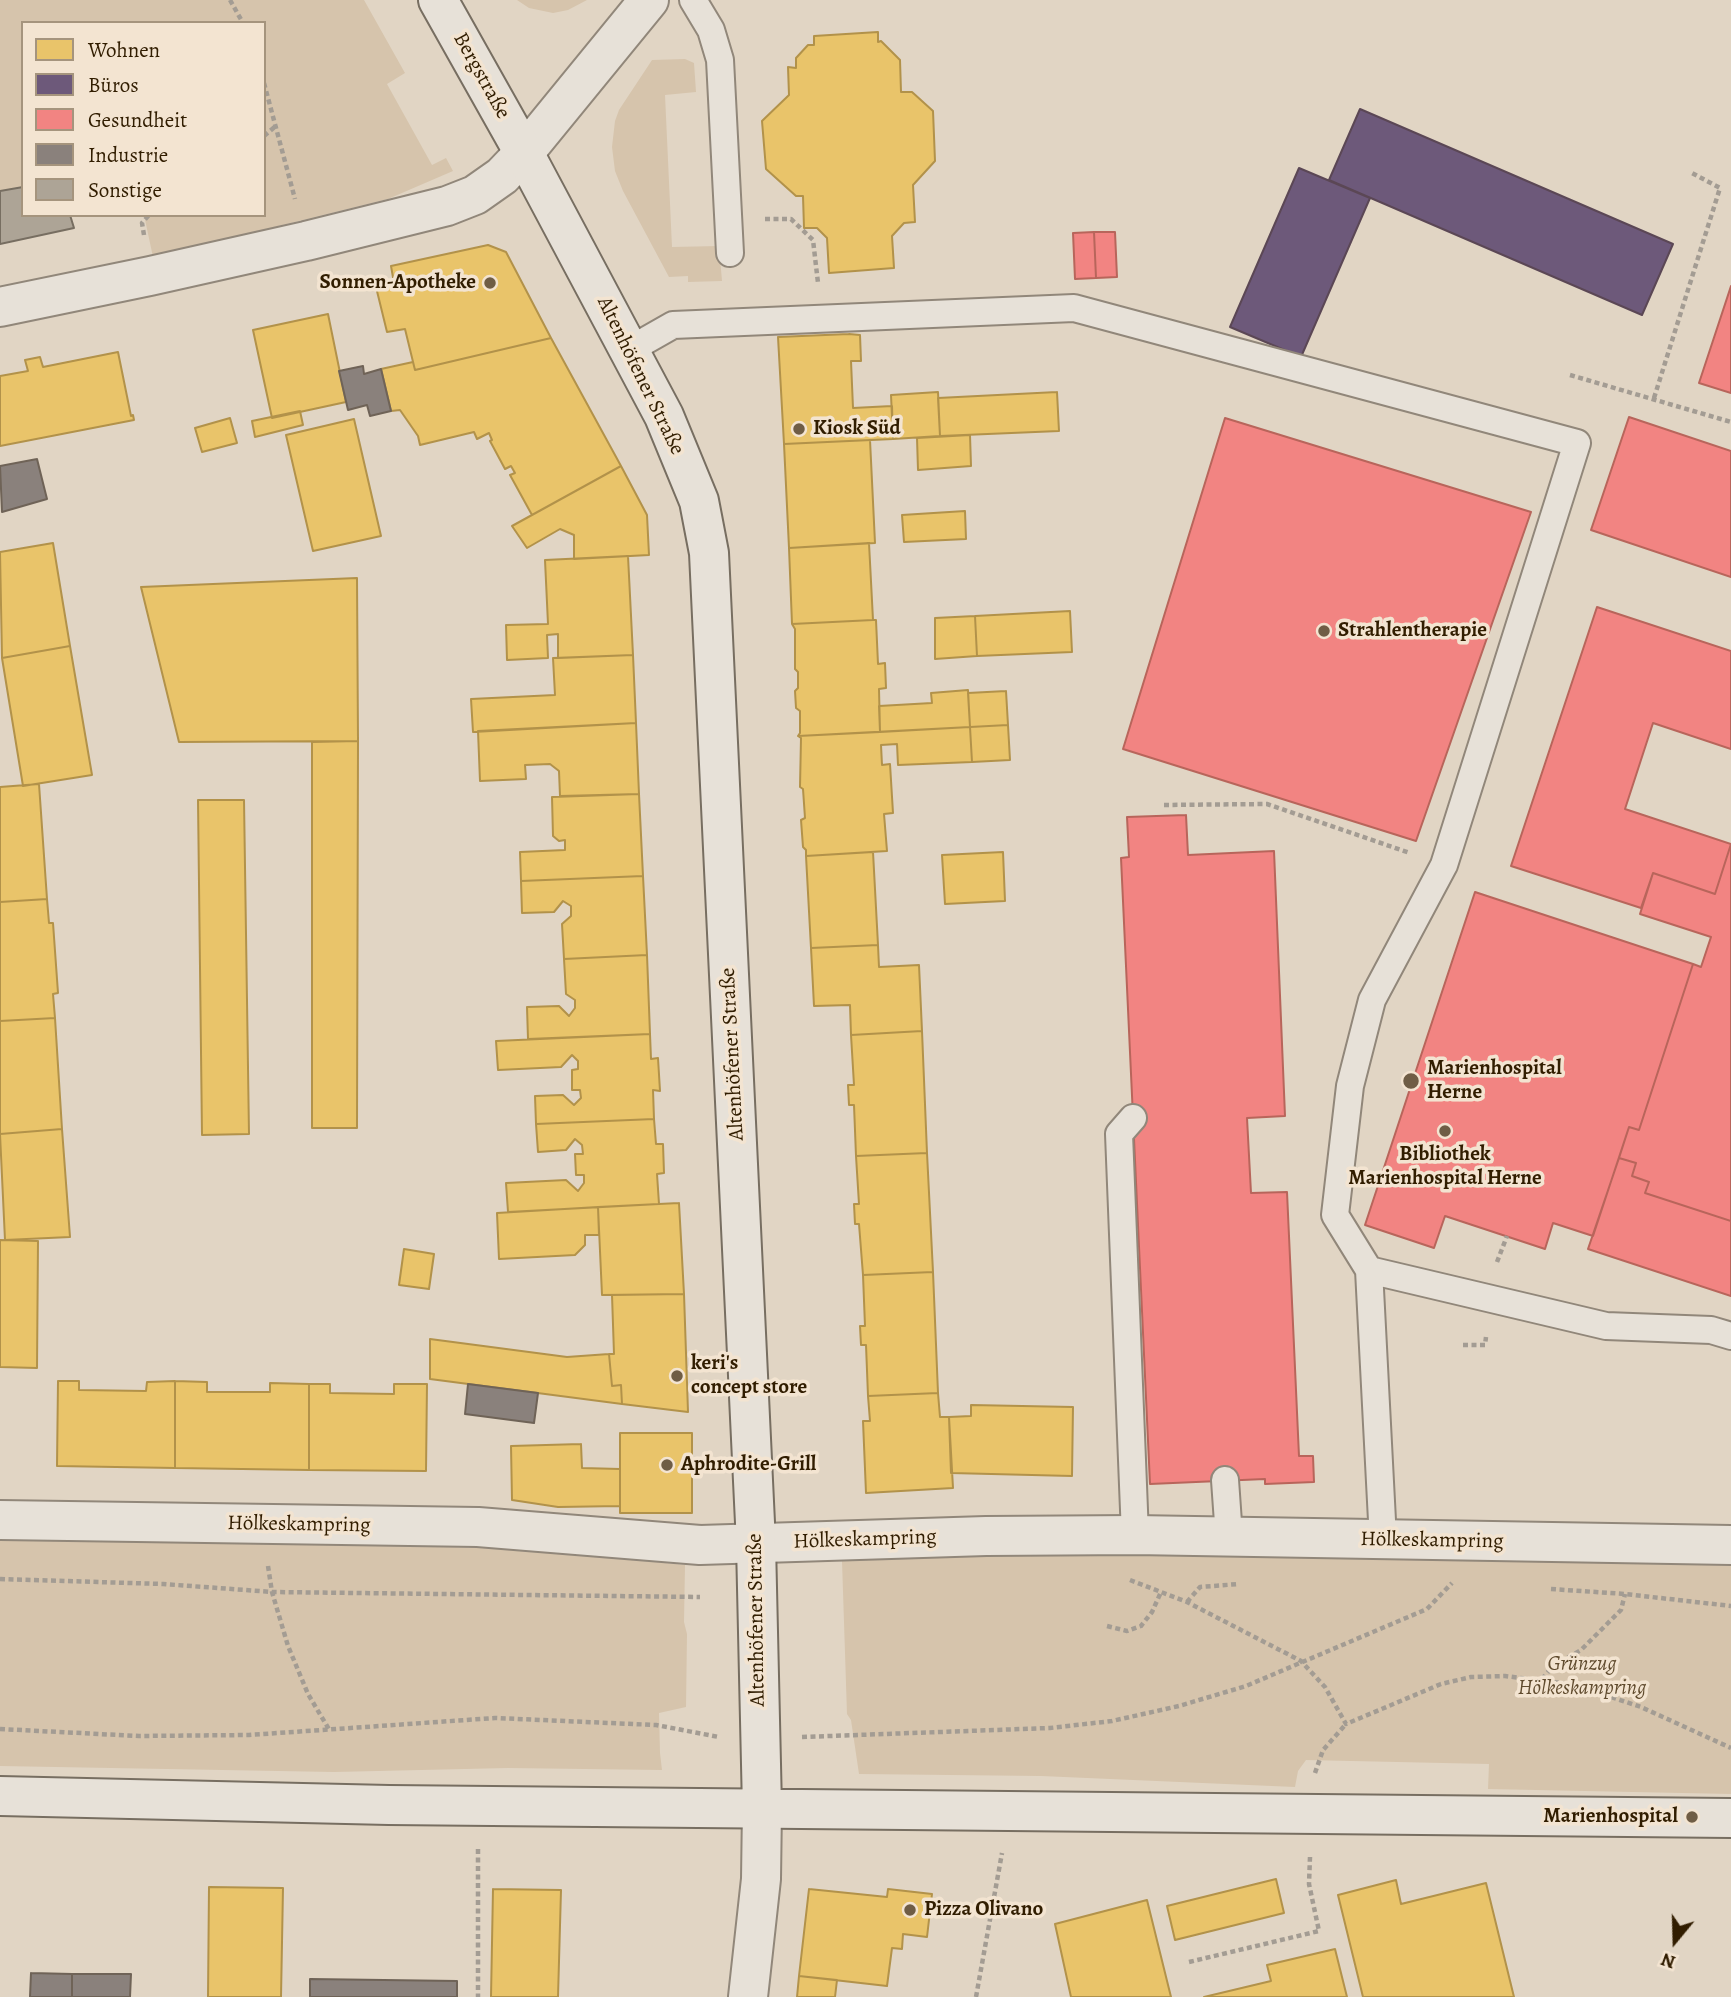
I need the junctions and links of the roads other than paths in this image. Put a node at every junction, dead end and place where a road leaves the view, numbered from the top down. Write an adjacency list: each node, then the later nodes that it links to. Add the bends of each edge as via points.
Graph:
1 (438, 0): 4 (street, Bergstraße)
2 (649, 0): 4 (street)
3 (693, 0): 5 (lane, via 711,30 720,60)
4 (524, 153): 6 (street, via 475,195 447,206); 7 (street, Altenhöfener Straße)
5 (730, 253)
6 (0, 307)
7 (629, 349): 9 (lane, via 673,325 1074,308 1577,443 1444,865 1372,1000 1350,1086 1335,1215); 16 (street, Altenhöfener Straße, via 664,416 699,501 709,553)
8 (1133, 1118): 13 (lane, via 1119,1134)
9 (1369, 1270): 10 (lane, via 1606,1326 1711,1330); 15 (lane)
10 (1731, 1336)
11 (1225, 1480): 14 (lane)
12 (0, 1520): 16 (street, Hölkeskampring, via 478,1527 700,1545)
13 (1135, 1535): 14 (street, Hölkeskampring); 16 (street, Hölkeskampring, via 986,1535)
14 (1229, 1537): 15 (street, Hölkeskampring)
15 (1383, 1541): 17 (street, Hölkeskampring)
16 (756, 1544): 19 (street, Altenhöfener Straße)
17 (1731, 1545)
18 (0, 1796): 19 (street)
19 (762, 1808): 20 (street); 21 (street, Altenhöfener Straße, via 761,1879)
20 (1731, 1818)
21 (748, 1997)

